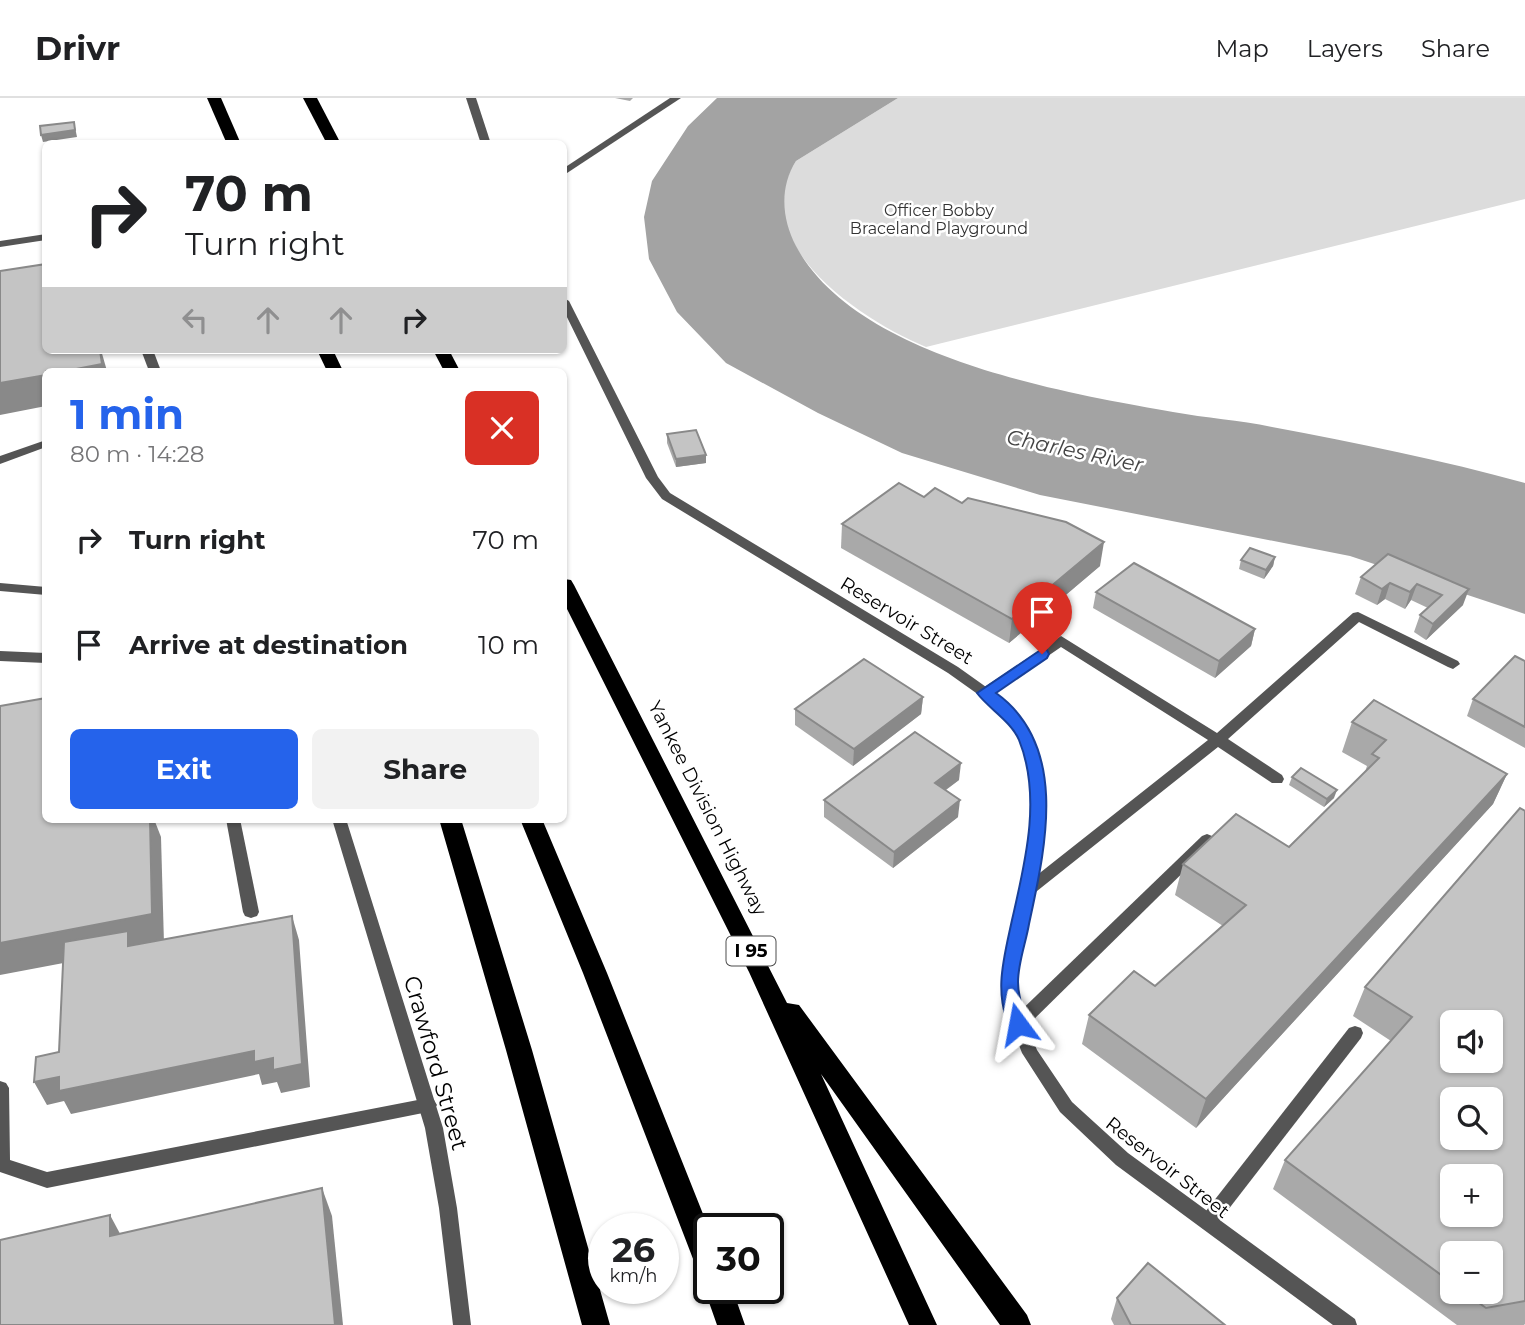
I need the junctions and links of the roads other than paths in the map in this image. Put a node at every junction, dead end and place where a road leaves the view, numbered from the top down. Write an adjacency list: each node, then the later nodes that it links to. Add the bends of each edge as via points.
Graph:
1 (214, 98): 5 (highway)
2 (310, 98): 6 (highway)
3 (471, 98): 7 (street)
4 (676, 98): 8 (street)
5 (232, 140)
6 (332, 140)
7 (485, 140)
8 (567, 170)
9 (42, 238): 10 (street)
10 (0, 244)
11 (567, 307): 20 (street, Reservoir Street, via 652,478 666,496)
12 (42, 444): 13 (street)
13 (0, 460)
14 (0, 587): 15 (street)
15 (42, 591)
16 (567, 591): 30 (highway, Yankee Division Highway / I 95)
17 (0, 656): 18 (street)
18 (42, 658)
19 (1454, 664): 21 (street, via 1359,616)
20 (985, 693): 21 (street, via 1061,641); 28 (street, Reservoir Street, via 1013,719 1032,755 1039,817)
21 (1218, 740): 22 (street); 28 (street)
22 (1277, 779)
23 (234, 823): 29 (street)
24 (340, 823): 34 (street, Crawford Street)
25 (451, 823): 39 (highway)
26 (533, 823): 36 (highway)
27 (1207, 840): 31 (street)
28 (1027, 891): 31 (street, Reservoir Street, via 1009,979)
29 (250, 912)
30 (761, 972): 41 (highway, Yankee Division Highway / I 95); 42 (highway)
31 (1018, 1024): 35 (street, Reservoir Street, via 1030,1054 1066,1107 1122,1159)
32 (1355, 1033): 35 (street)
33 (0, 1088): 34 (street, via 1,1165 47,1180)
34 (428, 1105): 38 (street, Crawford Street, via 448,1208)
35 (1208, 1222): 43 (street, Reservoir Street)
36 (693, 1224)
37 (724, 1304): 40 (highway)
38 (462, 1325)
39 (596, 1325)
40 (731, 1325)
41 (923, 1325)
42 (1017, 1325)
43 (1348, 1325)

